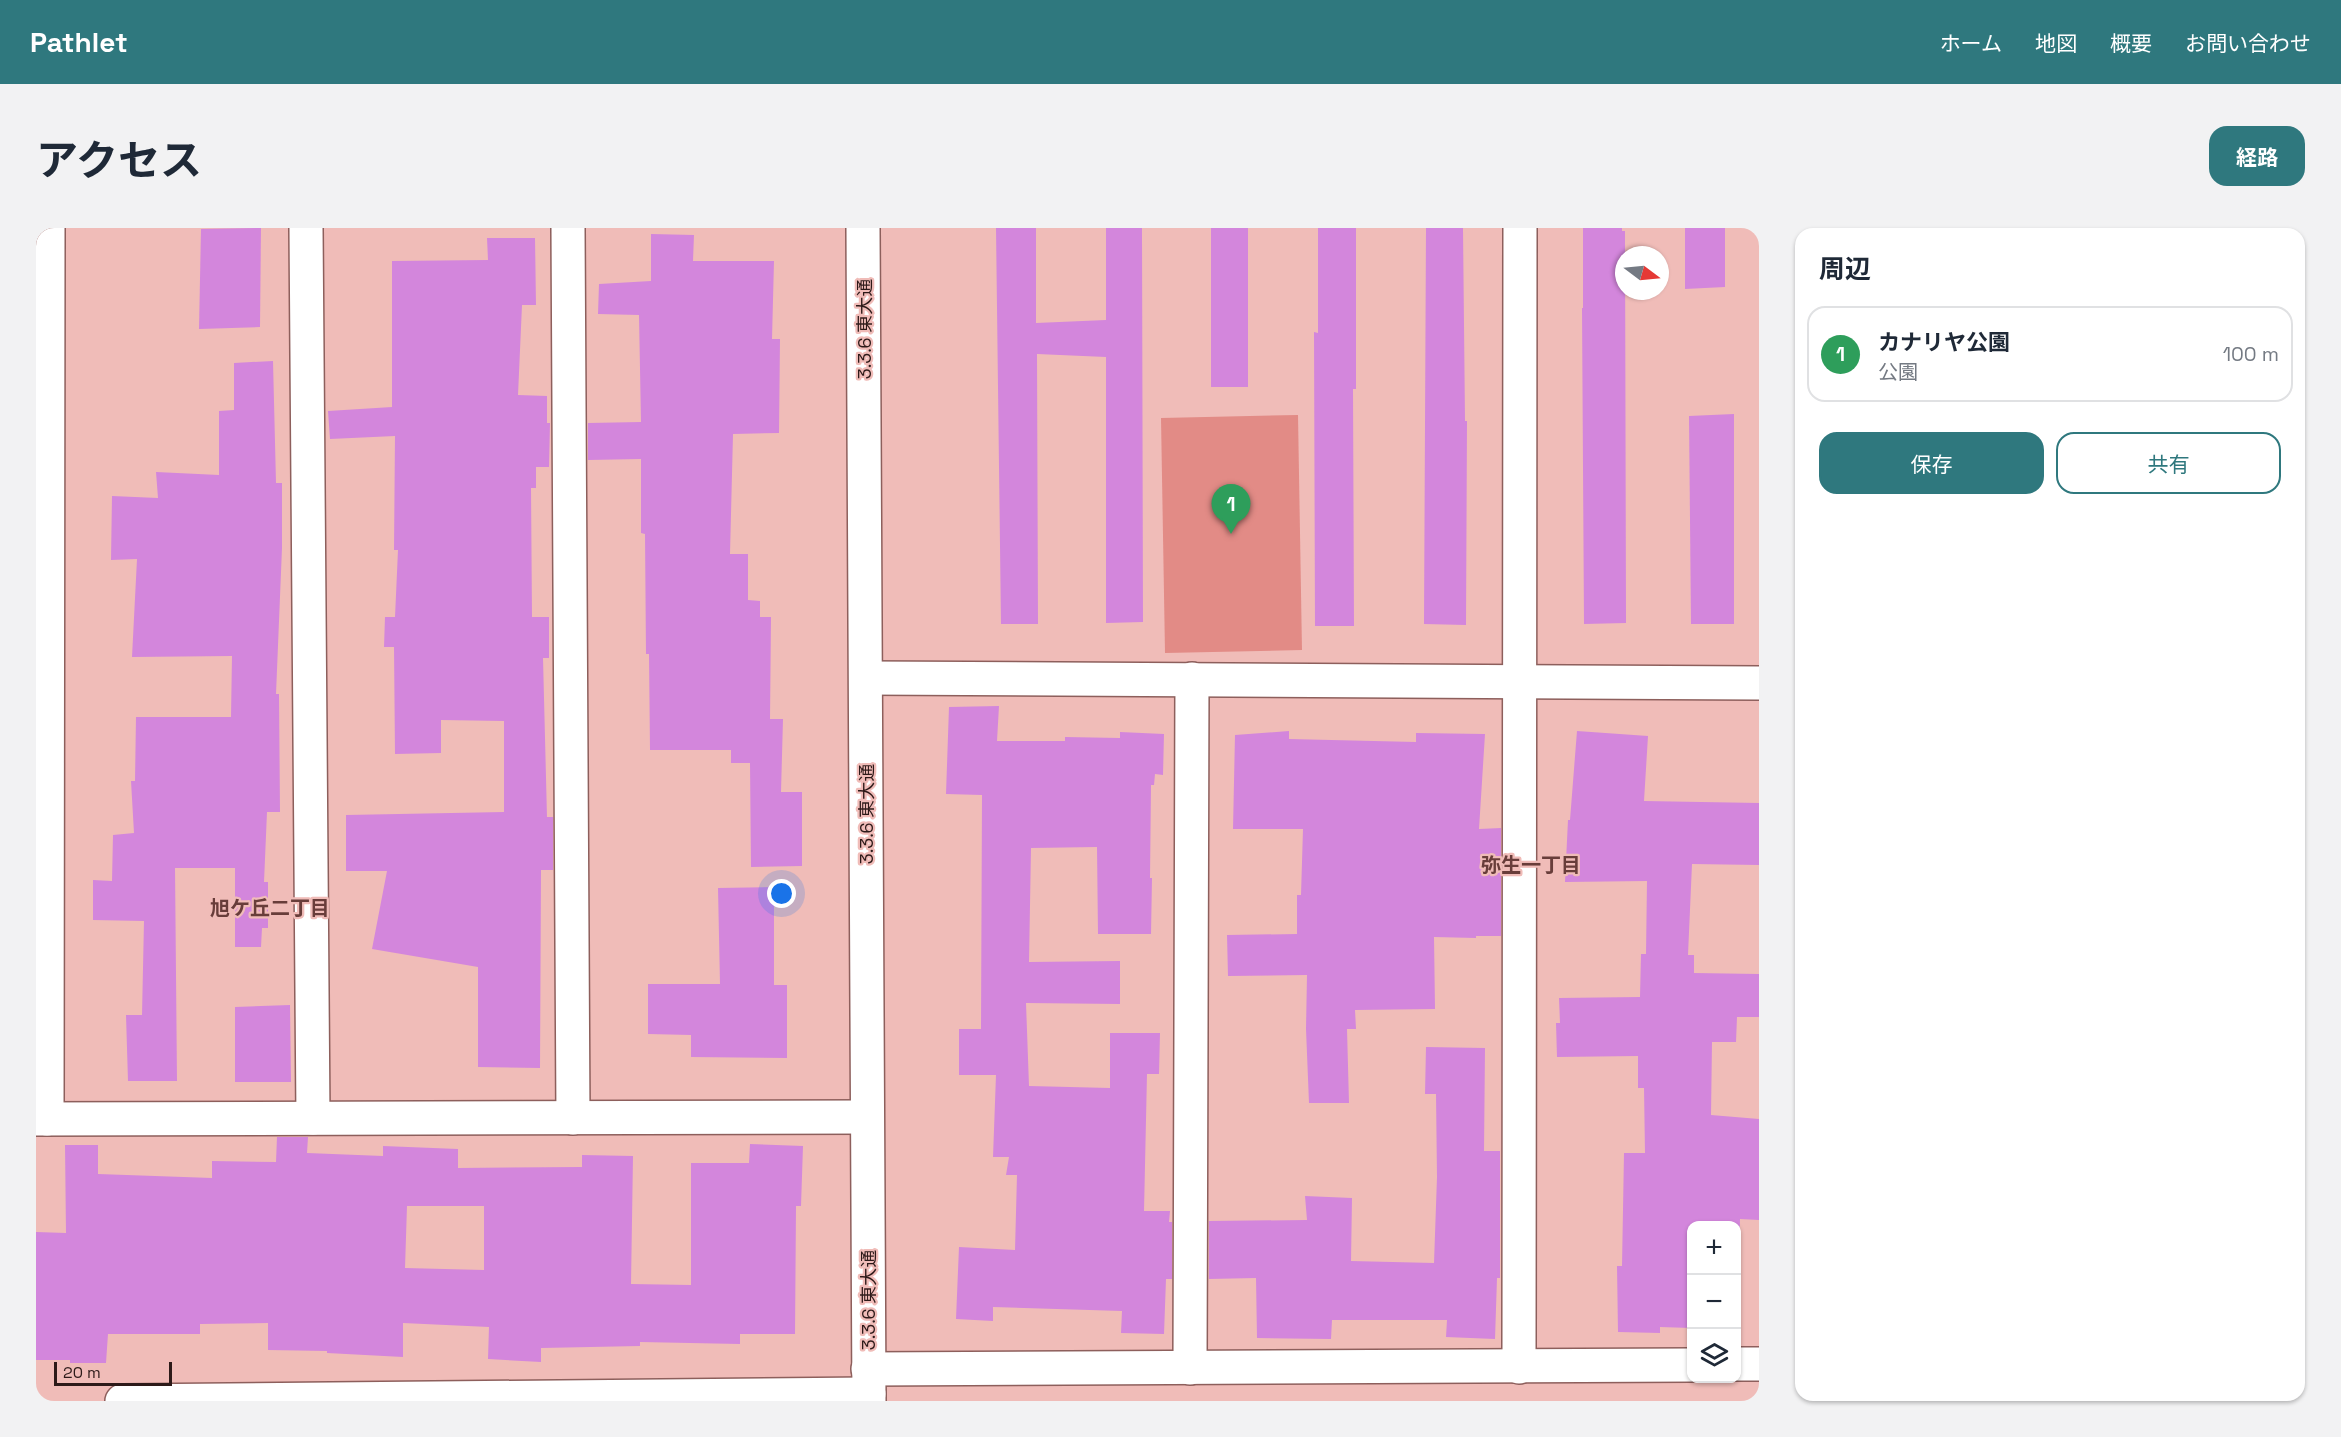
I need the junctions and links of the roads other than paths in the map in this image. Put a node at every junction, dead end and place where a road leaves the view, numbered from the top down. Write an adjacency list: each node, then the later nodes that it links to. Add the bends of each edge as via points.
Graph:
1 (48, 228): 13 (street)
2 (306, 228): 11 (street)
3 (568, 228): 12 (street)
4 (863, 228): 6 (street, 3.3.6 東大通)
5 (1520, 228): 8 (street)
6 (866, 678): 7 (street); 10 (street, 3.3.6 東大通)
7 (1192, 679): 8 (street); 18 (street)
8 (1520, 681): 9 (street); 17 (street)
9 (1759, 683)
10 (866, 1117): 12 (street); 19 (street, 3.3.6 東大通)
11 (314, 1118): 12 (street); 13 (street)
12 (573, 1118)
13 (41, 1119)
14 (1741, 1364): 15 (street)
15 (1759, 1364)
16 (1687, 1365): 17 (street)
17 (1519, 1367): 18 (street)
18 (1190, 1368): 19 (street)
19 (868, 1388): 20 (street)
20 (122, 1401)

